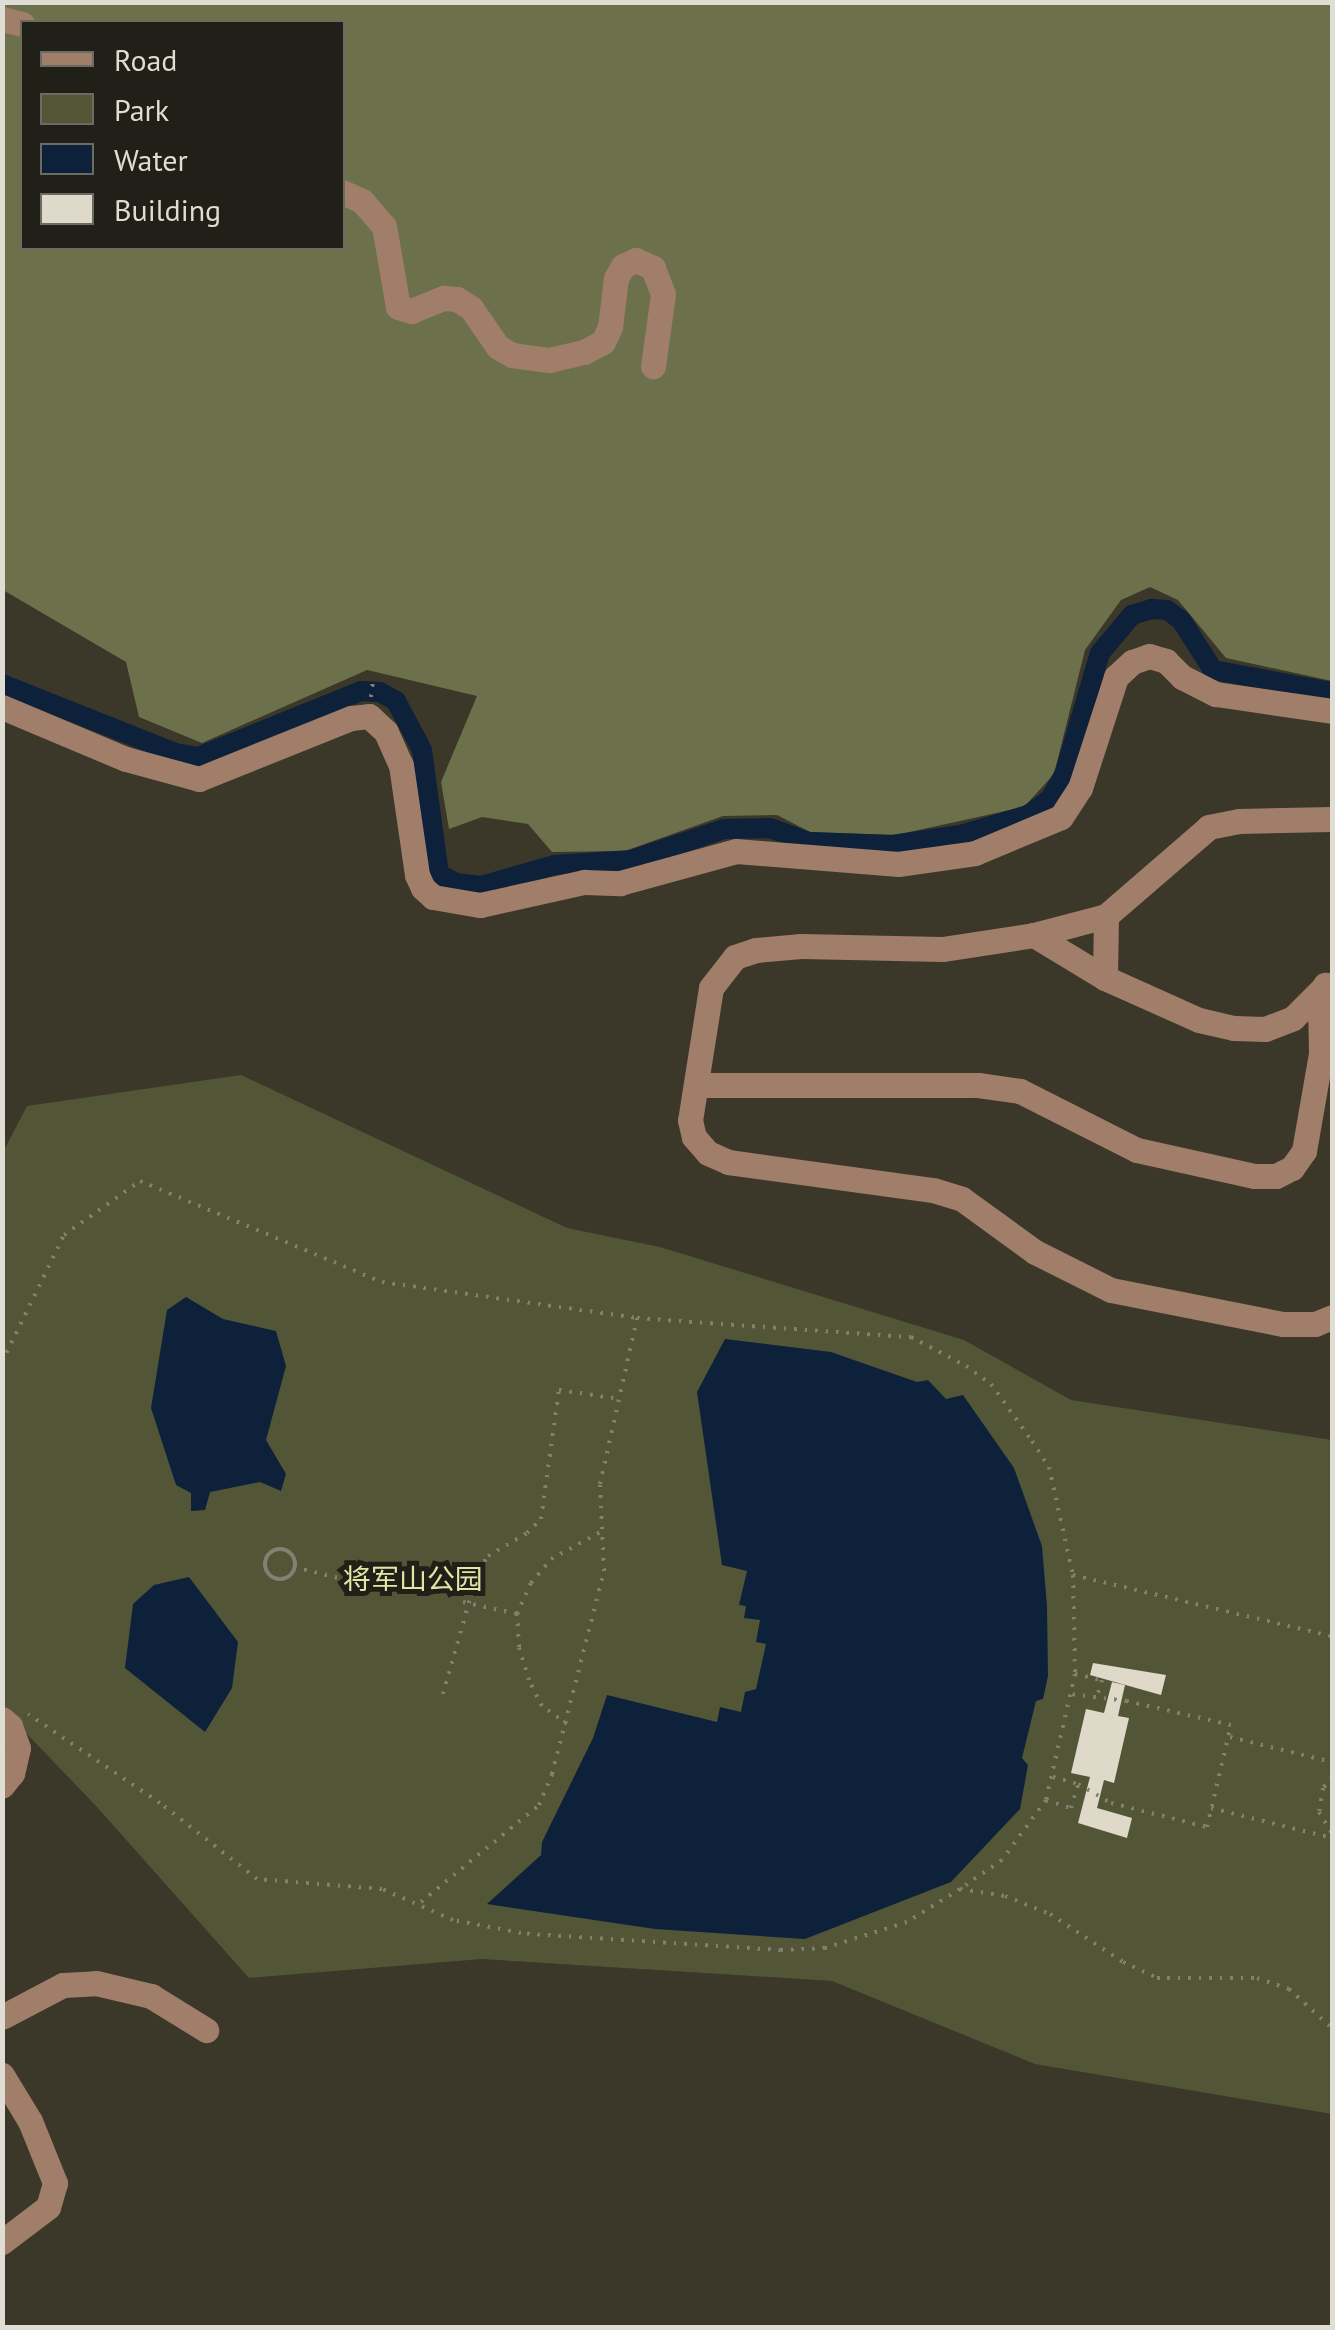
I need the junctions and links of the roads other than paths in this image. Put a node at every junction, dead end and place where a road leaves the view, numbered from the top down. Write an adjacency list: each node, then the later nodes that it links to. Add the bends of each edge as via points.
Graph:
1 (345, 193): 2 (street, via 362,201 384,226 398,307 411,311 457,299 512,355 549,360 603,342 623,266 636,260 653,268 663,294)
2 (653, 366)
3 (2, 707): 4 (street, via 126,759 198,779 369,716 386,732 401,765 423,888 433,897 480,905 584,882 620,882 736,851 898,864 975,853 1061,817 1080,788 1116,677 1149,656 1216,694)
4 (1332, 711)
5 (1332, 819): 6 (street, via 1209,827)
6 (1106, 916): 7 (street); 8 (street)
7 (1034, 935): 8 (street); 10 (street, via 942,949 801,946 735,957 711,988)
8 (1105, 978): 9 (street, via 1199,1020 1234,1028 1265,1028 1293,1018)
9 (1329, 982): 10 (street, via 1320,1002 1321,1054 1304,1151 1276,1176 1137,1150 1020,1091 978,1085)
10 (696, 1085): 11 (street, via 694,1136 728,1162 962,1199 1035,1252 1112,1290 1284,1324)
11 (1332, 1317)
12 (9, 1712): 13 (street, via 18,1748)
13 (2, 1786)
14 (2, 2018): 15 (street, via 62,1985 96,1983 152,1996)
15 (206, 2030)
16 (2, 2075): 17 (street, via 55,2183 48,2208)
17 (2, 2242)

